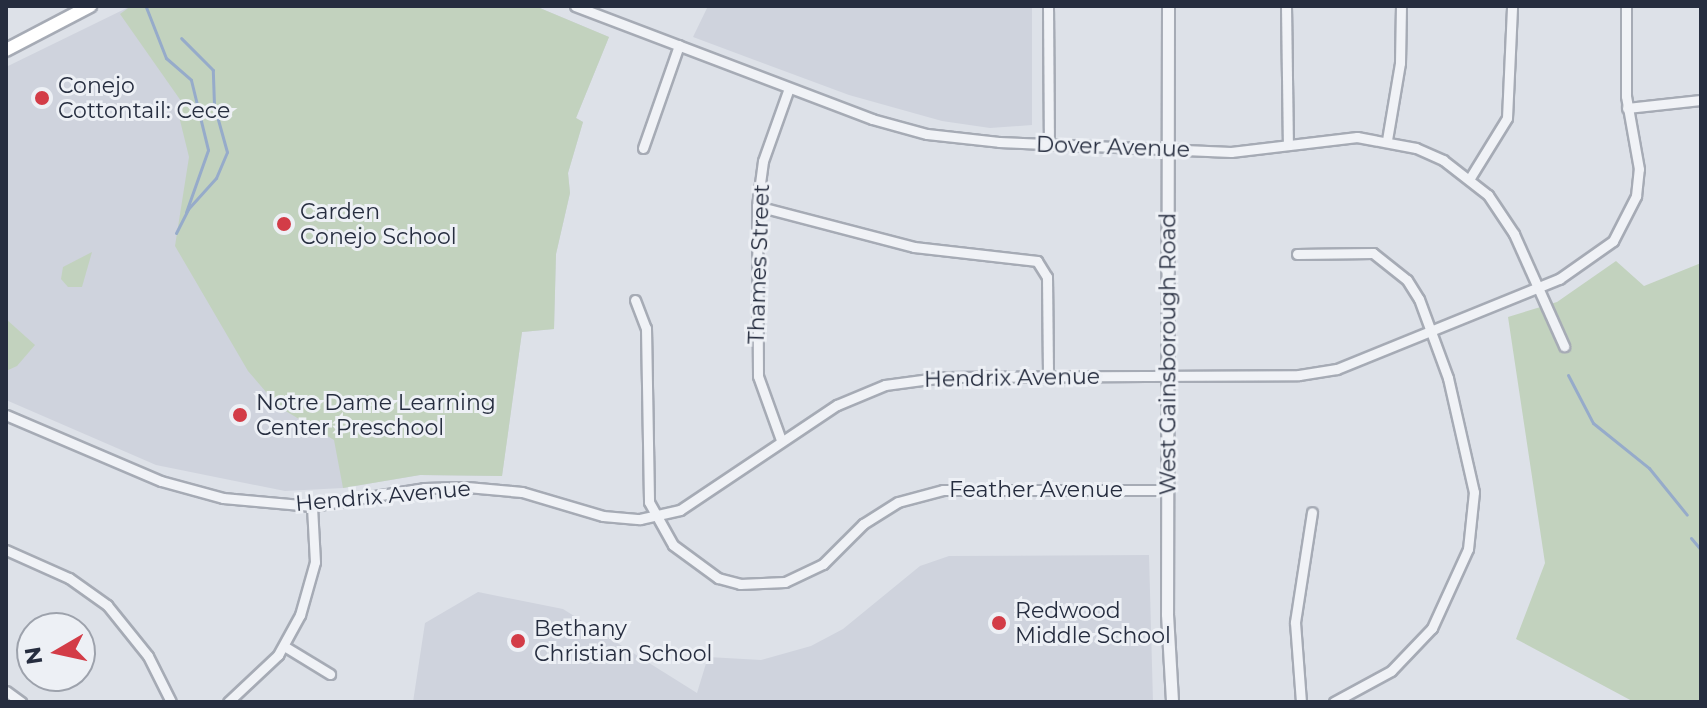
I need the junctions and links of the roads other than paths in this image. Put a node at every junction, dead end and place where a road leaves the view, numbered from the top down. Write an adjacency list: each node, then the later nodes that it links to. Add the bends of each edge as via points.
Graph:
1 (90, 6): 10 (main road)
2 (575, 6): 9 (street, Dover Avenue)
3 (1048, 6): 15 (street)
4 (1168, 6): 18 (street, West Gainsborough Road)
5 (1286, 6): 16 (street)
6 (1401, 6): 14 (street, via 1400,63)
7 (1512, 6): 19 (street, via 1507,118)
8 (1626, 6): 13 (street, Hendrix Avenue)
9 (679, 45): 11 (street, Dover Avenue); 17 (street)
10 (6, 50)
11 (789, 88): 15 (street, Dover Avenue, via 927,134); 20 (street, Thames Street, via 763,161)
12 (1701, 100): 13 (street)
13 (1627, 108): 22 (street, Hendrix Avenue, via 1639,169 1626,222 1598,255)
14 (1387, 140): 16 (street, Dover Avenue, via 1340,138); 19 (street, Dover Avenue, via 1443,160)
15 (1049, 143): 18 (street, Dover Avenue)
16 (1288, 145): 18 (street, Dover Avenue, via 1231,152)
17 (643, 148)
18 (1168, 149): 27 (street, West Gainsborough Road)
19 (1470, 178): 22 (street, Dover Avenue, via 1514,234)
20 (757, 206): 26 (street, via 914,247 1037,261 1047,277); 29 (street, Thames Street, via 758,376)
21 (1297, 254): 24 (street, via 1353,250 1392,264 1419,299)
22 (1538, 288): 24 (street, Hendrix Avenue); 25 (street, Dover Avenue)
23 (635, 300): 33 (street, Feather Avenue, via 646,328 645,458)
24 (1432, 332): 27 (street, Hendrix Avenue, via 1318,374); 43 (street, via 1474,492 1468,549 1432,628 1391,671)
25 (1564, 346)
26 (1048, 376): 27 (street, Hendrix Avenue); 29 (street, Hendrix Avenue, via 921,378 885,385 837,405)
27 (1168, 376): 30 (street, West Gainsborough Road)
28 (6, 415): 31 (street, Hendrix Avenue, via 182,487 259,504)
29 (781, 440): 33 (street, Hendrix Avenue, via 680,510)
30 (1167, 490): 33 (street, Feather Avenue, via 971,489 915,495 863,524 823,564 785,582 764,585 740,584 703,571 673,545); 41 (street, West Gainsborough Road)
31 (312, 506): 33 (street, Hendrix Avenue, via 424,488 467,487 522,492 603,516); 35 (street, via 312,578)
32 (1312, 512): 42 (street, via 1295,622)
33 (656, 519)
34 (6, 550): 39 (street, via 69,578 107,605 148,656)
35 (284, 646): 36 (street); 40 (street)
36 (330, 674)
37 (6, 691): 38 (street)
38 (21, 702)
39 (171, 702)
40 (228, 702)
41 (1172, 702)
42 (1301, 702)
43 (1334, 702)

